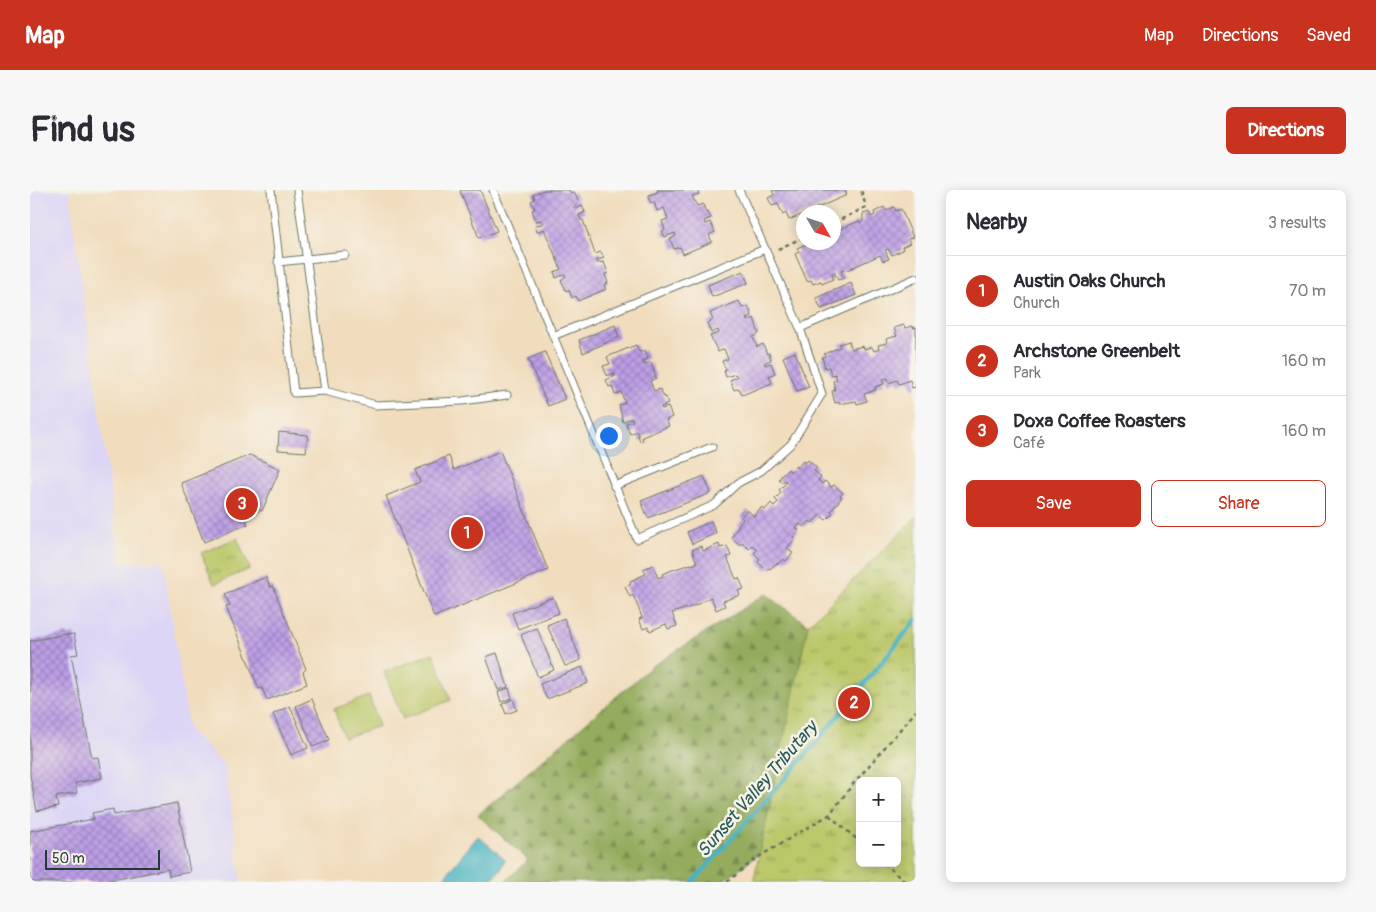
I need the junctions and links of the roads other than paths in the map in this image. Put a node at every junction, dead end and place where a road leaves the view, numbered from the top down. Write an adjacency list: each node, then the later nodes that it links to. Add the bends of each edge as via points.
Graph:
1 (271, 190): 8 (lane)
2 (297, 190): 7 (lane)
3 (493, 190): 11 (lane)
4 (739, 190): 5 (lane)
5 (766, 252): 10 (lane); 11 (lane)
6 (345, 254): 7 (lane)
7 (306, 259): 8 (lane); 12 (lane)
8 (278, 262): 12 (lane, via 294,393)
9 (916, 278): 10 (lane)
10 (800, 328): 15 (lane, via 822,394 791,444 762,471 738,483 714,505 637,539)
11 (553, 336): 15 (lane)
12 (325, 391): 13 (lane, via 376,405 462,401)
13 (507, 395)
14 (712, 447): 15 (lane)
15 (614, 486)

